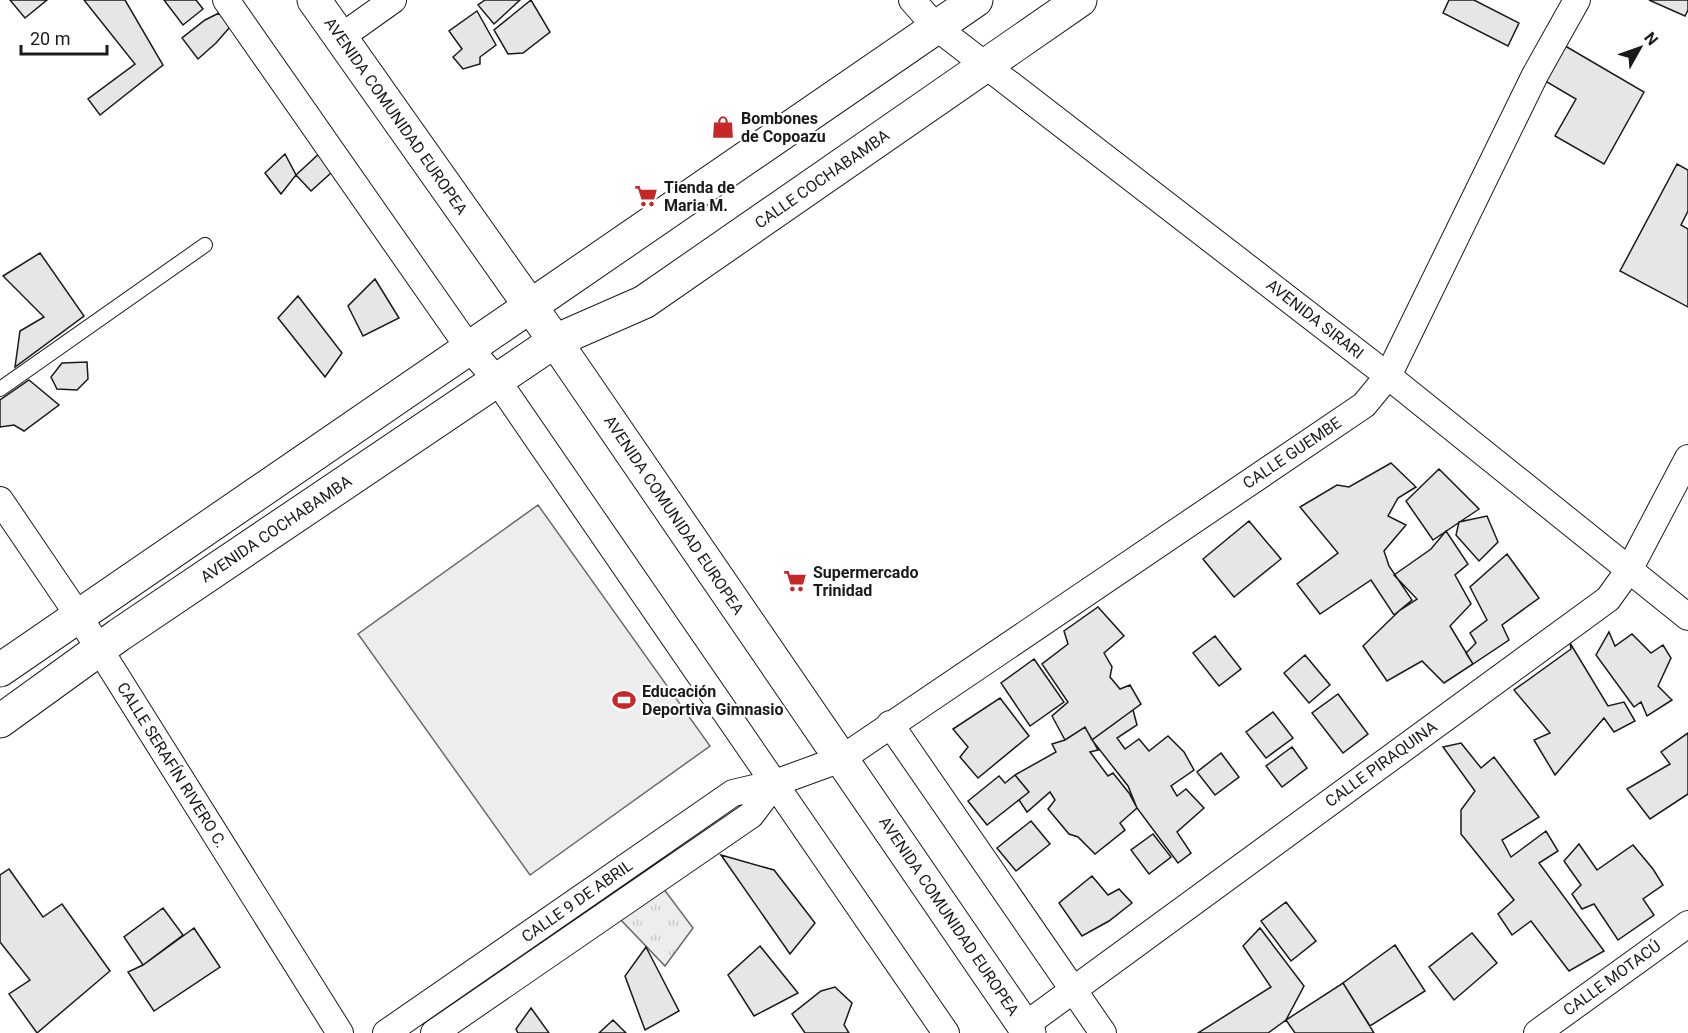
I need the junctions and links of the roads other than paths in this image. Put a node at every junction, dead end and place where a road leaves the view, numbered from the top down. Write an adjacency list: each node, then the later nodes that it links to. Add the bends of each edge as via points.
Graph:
1 (226, 0): 14 (street)
2 (314, 0): 9 (main road, AVENIDA COMUNIDAD EUROPEA)
3 (393, 0): 9 (street)
4 (912, 0): 8 (street, AVENIDA SIRARI)
5 (976, 0): 8 (main road)
6 (1080, 0): 10 (main road, CALLE COCHABAMBA)
7 (1577, 0): 15 (street, CALLE GUEMBE, via 1535,75)
8 (936, 27): 10 (street, AVENIDA SIRARI); 12 (main road)
9 (341, 37): 12 (main road, AVENIDA COMUNIDAD EUROPEA)
10 (986, 66): 13 (main road, CALLE COCHABAMBA, via 644,302); 15 (street, AVENIDA SIRARI)
11 (206, 245): 17 (lane)
12 (529, 307): 13 (main road, AVENIDA COMUNIDAD EUROPEA); 14 (main road)
13 (555, 341): 16 (main road, AVENIDA COCHABAMBA); 27 (main road, AVENIDA COMUNIDAD EUROPEA)
14 (460, 354): 16 (street); 21 (main road)
15 (1388, 376): 20 (street, AVENIDA SIRARI); 26 (street, CALLE GUEMBE, via 1364,405)
16 (497, 380): 23 (main road, AVENIDA COCHABAMBA); 28 (street)
17 (0, 389)
18 (1688, 458): 20 (street, CALLE PIRAQUINA)
19 (0, 500): 21 (street, CALLE SERAFÍN RIVERO C.)
20 (1629, 570): 22 (street, AVENIDA SIRARI); 30 (street, CALLE PIRAQUINA, via 1608,599)
21 (78, 615): 23 (street, CALLE SERAFÍN RIVERO C.); 24 (main road)
22 (1688, 617)
23 (99, 650): 25 (main road, AVENIDA COCHABAMBA); 32 (street, CALLE SERAFÍN RIVERO C.)
24 (0, 670)
25 (0, 721)
26 (890, 724): 27 (street, CALLE GUEMBE); 30 (street)
27 (841, 759): 28 (street, CALLE 9 DE ABRIL); 31 (main road, AVENIDA COMUNIDAD EUROPEA)
28 (775, 783): 33 (street, CALLE 9 DE ABRIL, via 732,793); 34 (street, CALLE 9 DE ABRIL, via 751,815); 35 (street)
29 (1688, 924): 37 (street, CALLE MOTACÚ)
30 (1073, 990): 31 (street, CALLE PIRAQUINA); 36 (street)
31 (1027, 1030)
32 (340, 1033)
33 (386, 1033)
34 (434, 1033)
35 (946, 1033)
36 (1103, 1033)
37 (1537, 1033)

